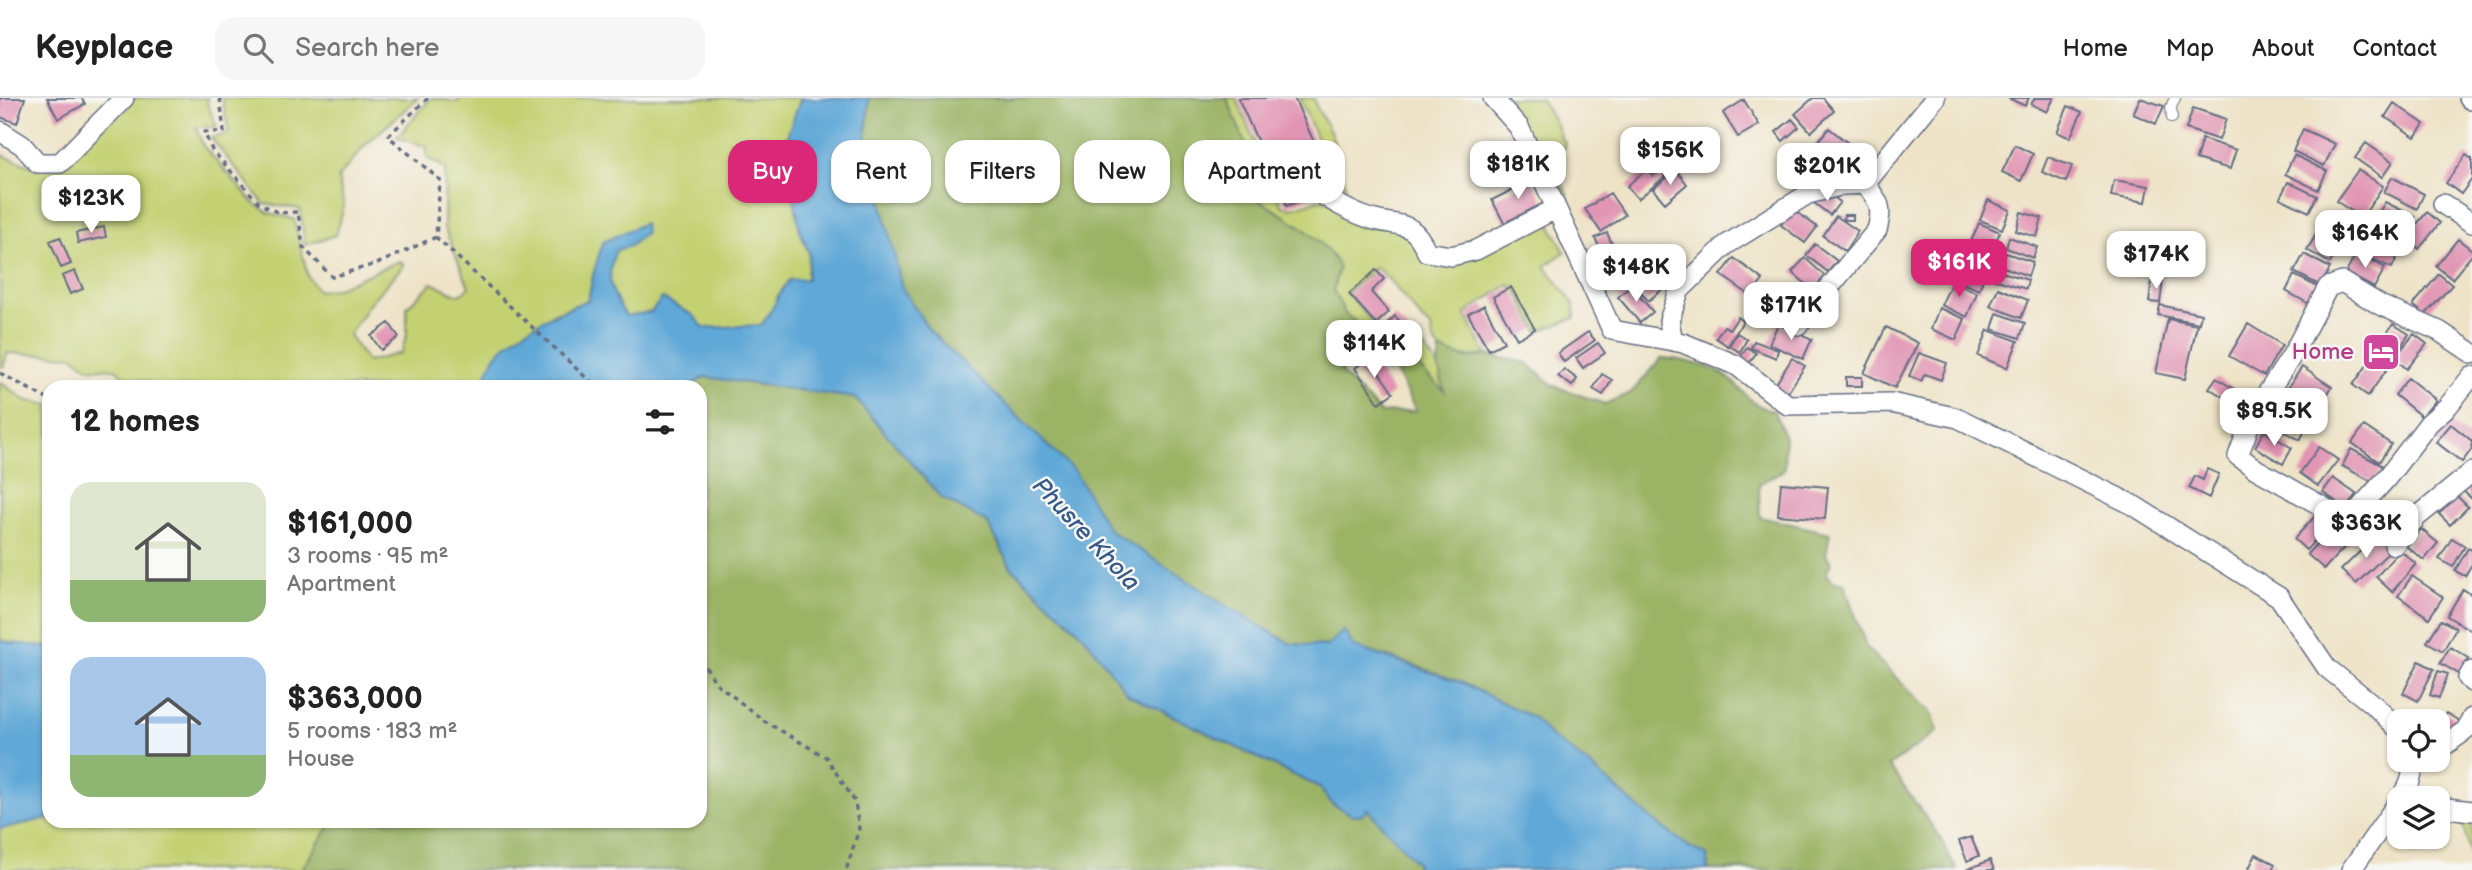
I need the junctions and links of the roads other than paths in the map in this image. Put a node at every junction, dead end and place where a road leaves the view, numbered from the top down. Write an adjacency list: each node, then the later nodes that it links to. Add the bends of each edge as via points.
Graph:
1 (124, 98): 6 (street, via 60,163 38,163)
2 (1493, 98): 10 (street, via 1519,127)
3 (1935, 98): 7 (street)
4 (2175, 98): 5 (lane)
5 (2172, 118)
6 (0, 131)
7 (1866, 184): 12 (street, via 1881,214 1877,230); 13 (street, via 1808,194 1726,245 1679,291 1669,321)
8 (1337, 203): 10 (street, via 1376,220 1405,224 1419,235 1427,252 1451,256 1476,250)
9 (2443, 204): 11 (street)
10 (1555, 209): 13 (street, via 1612,330)
11 (2472, 223)
12 (1798, 325)
13 (1673, 341): 20 (street, via 1736,365 1788,405 1891,403 1958,418 2133,505 2279,597 2327,668)
14 (2472, 353): 15 (street, via 2342,282 2328,287 2253,415 2238,456 2348,521)
15 (2472, 376)
16 (2472, 472): 17 (street, via 2417,517)
17 (2394, 545)
18 (2472, 671): 19 (street, via 2468,678)
19 (2472, 682)
20 (2387, 718)
21 (2472, 718): 22 (street, via 2466,730)
22 (2450, 741)
23 (2450, 808): 24 (street)
24 (2472, 811)
25 (2387, 821): 26 (street)
26 (2351, 870)

